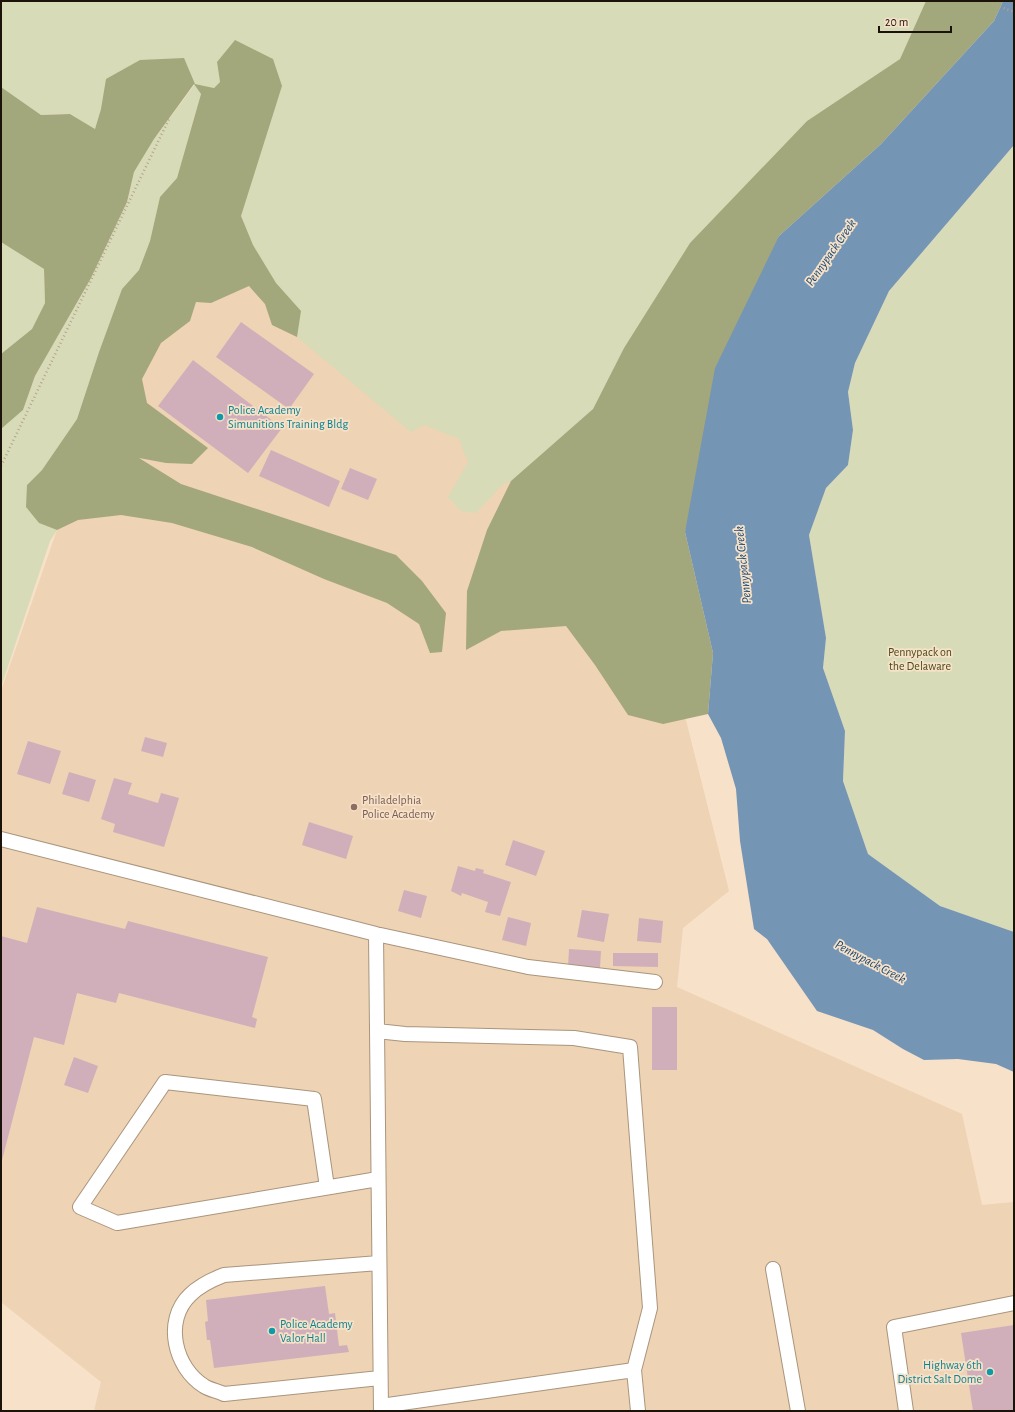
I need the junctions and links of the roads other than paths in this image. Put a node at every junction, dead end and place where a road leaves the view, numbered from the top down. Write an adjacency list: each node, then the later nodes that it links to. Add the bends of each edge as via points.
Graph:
1 (1, 839): 2 (lane)
2 (376, 934): 3 (lane, via 528,967); 4 (lane)
3 (655, 982)
4 (377, 1031): 5 (lane); 10 (lane, via 405,1034 574,1038 630,1047 650,1308)
5 (378, 1179): 6 (lane); 7 (lane)
6 (327, 1187): 6 (lane, via 117,1222 80,1206 165,1082 314,1099)
7 (379, 1263): 11 (lane); 11 (lane, via 224,1275 204,1283 188,1296 178,1314 175,1335 178,1355 189,1373 205,1387 224,1394)
8 (773, 1269): 14 (lane)
9 (1014, 1303): 15 (lane, via 894,1327)
10 (634, 1370): 12 (lane); 13 (lane)
11 (380, 1378): 12 (lane)
12 (381, 1408)
13 (638, 1411)
14 (798, 1411)
15 (906, 1411)

